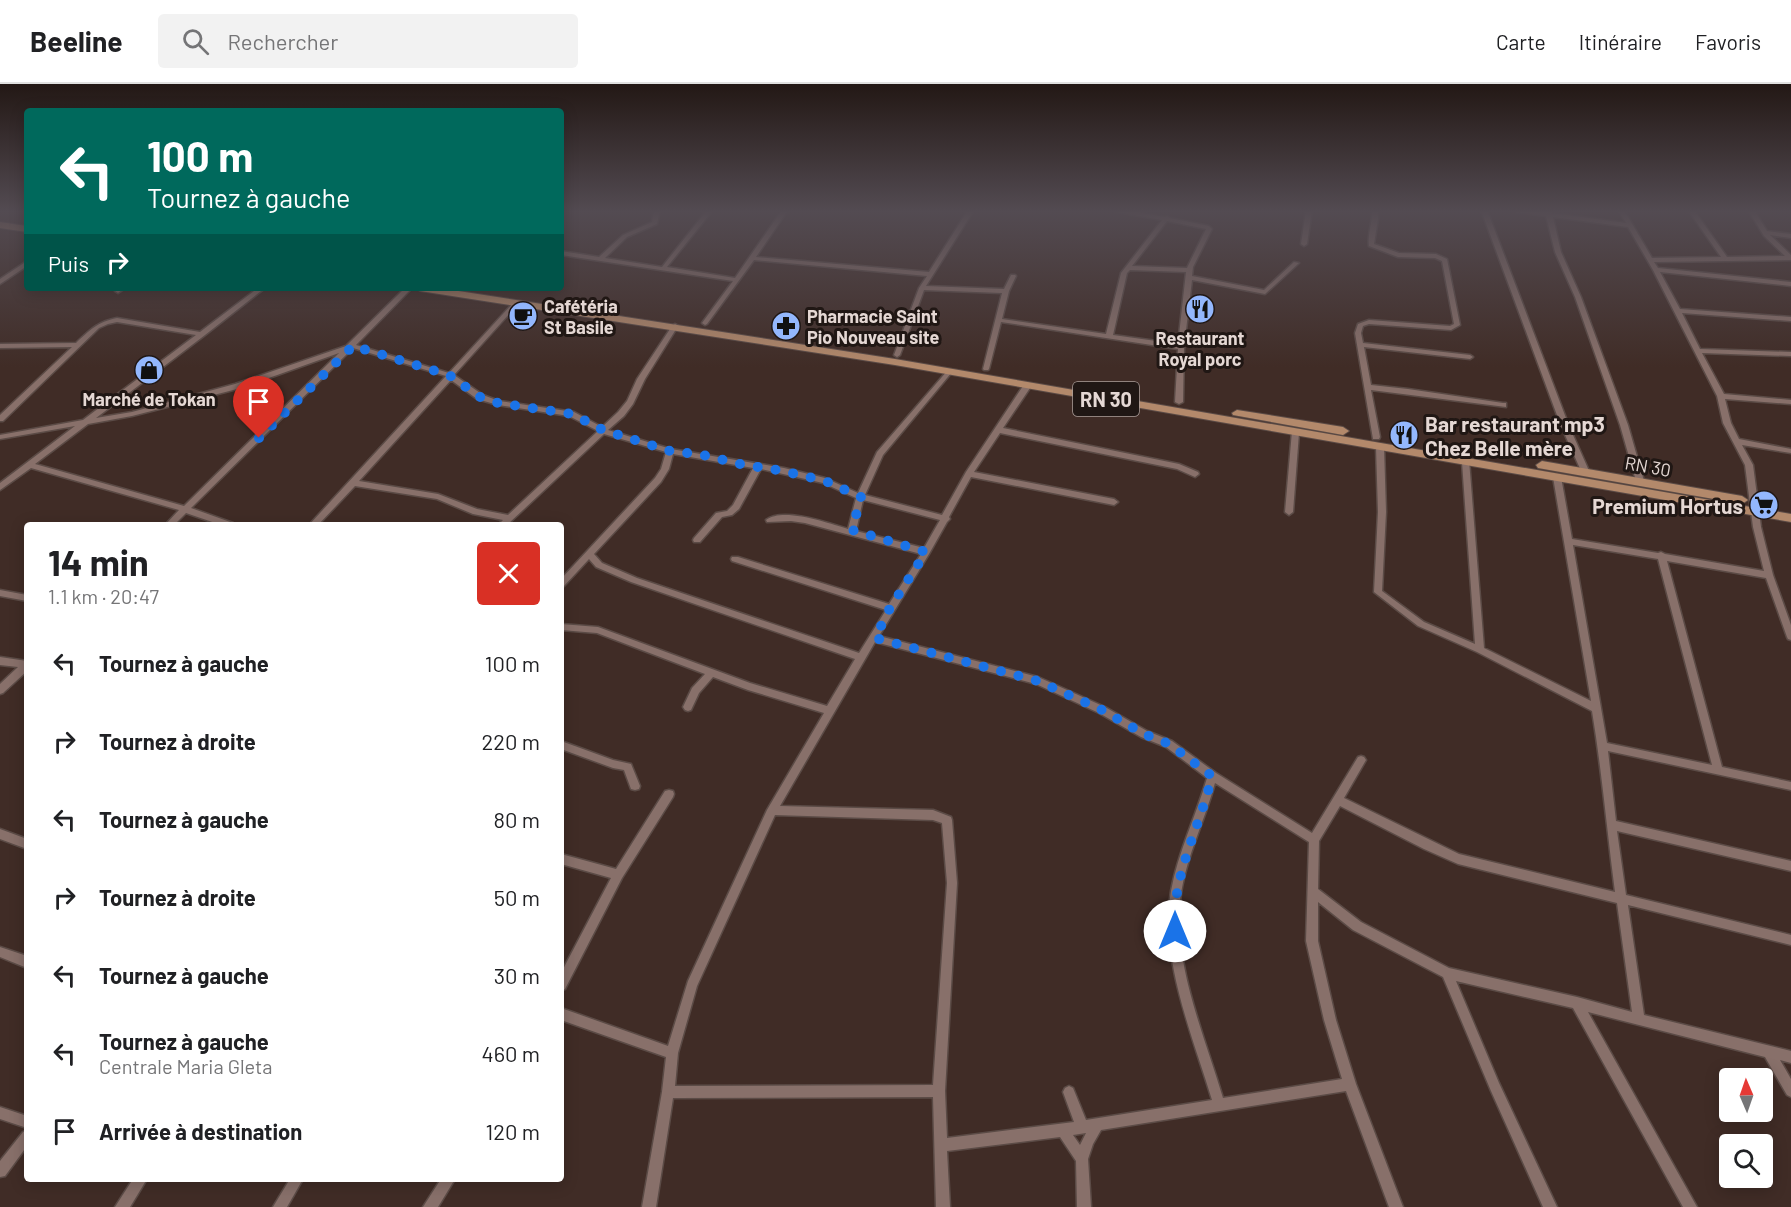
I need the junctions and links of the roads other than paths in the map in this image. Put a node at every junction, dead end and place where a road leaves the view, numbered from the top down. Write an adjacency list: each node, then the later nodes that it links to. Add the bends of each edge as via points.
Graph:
1 (624, 262): 14 (street)
2 (668, 262): 14 (street)
3 (749, 262): 20 (street)
4 (801, 262): 17 (street)
5 (938, 262): 17 (street)
6 (1131, 262): 15 (street)
7 (1191, 262): 18 (street)
8 (1445, 262): 38 (street, via 1457,326 1369,322 1360,325)
9 (1504, 262): 70 (street)
10 (1563, 262): 74 (street, via 1624,425)
11 (1651, 262): 16 (street)
12 (1296, 263): 18 (street, via 1265,292)
13 (24, 265): 21 (street)
14 (663, 268): 20 (street)
15 (1127, 268): 18 (street); 36 (street)
16 (1656, 270): 22 (street); 30 (street)
17 (931, 274): 23 (street)
18 (1189, 274): 42 (street)
19 (1013, 276): 28 (street)
20 (737, 280): 33 (street)
21 (0, 282)
22 (1791, 284)
23 (922, 288): 28 (street); 46 (street)
24 (258, 291): 35 (street)
25 (407, 291): 41 (street)
26 (439, 291): 29 (main road, RN 30)
27 (490, 291): 33 (main road, RN 30 / RN 30)
28 (1006, 291): 32 (street)
29 (516, 303): 34 (main road, RN 30); 50 (street)
30 (1677, 311): 31 (street); 43 (street)
31 (1791, 319)
32 (998, 320): 36 (street); 48 (street)
33 (705, 323): 46 (main road, RN 30 / RN 30)
34 (675, 326): 49 (main road, RN 30); 59 (street, via 630,402)
35 (203, 334): 37 (street, via 117,320 97,327); 58 (street)
36 (1109, 336): 42 (street)
37 (78, 345): 40 (street); 57 (street)
38 (1360, 345): 47 (street); 52 (street)
39 (0, 346): 40 (street)
40 (9, 346): 44 (street)
41 (353, 346): 50 (street); 58 (street, via 238,386); 80 (street)
42 (1181, 347): 54 (street)
43 (1696, 351): 45 (street); 53 (street)
44 (0, 354)
45 (1791, 354)
46 (897, 355): 48 (main road, RN 30 / RN 30)
47 (1470, 357)
48 (986, 369): 54 (main road, RN 30 / RN 30)
49 (950, 371): 51 (main road, RN 30); 77 (street, via 880,454)
50 (449, 375): 59 (street, via 480,397 516,407 572,414); 75 (street)
51 (1028, 385): 60 (street); 61 (main road, RN 30)
52 (1368, 387): 56 (street); 64 (street)
53 (1721, 396): 55 (street); 63 (street)
54 (1179, 402): 64 (main road, RN 30 / RN 30)
55 (1791, 402)
56 (1503, 405)
57 (0, 419)
58 (83, 424): 62 (street); 68 (street)
59 (603, 430): 65 (street); 83 (street)
60 (999, 430): 71 (street); 72 (street, via 1179,467)
61 (1295, 433): 64 (main road, RN 30); 82 (street)
62 (0, 437)
63 (1736, 441): 66 (street); 79 (street, via 1749,465)
64 (1378, 442): 67 (main road, RN 30); 70 (main road, RN 30 / RN 30); 106 (street, via 1382,512 1378,592 1421,624)
65 (670, 451): 69 (street); 95 (street, via 658,480)
66 (1791, 451)
67 (1466, 462): 73 (main road, RN 30); 106 (street)
68 (30, 465): 76 (street); 80 (street)
69 (758, 467): 77 (street, via 825,481); 92 (street, via 736,507 719,515)
70 (1586, 473): 74 (main road, RN 30 / RN 30)
71 (969, 474): 78 (street); 85 (street)
72 (1195, 474)
73 (1557, 477): 79 (main road, RN 30); 93 (street)
74 (1640, 481): 79 (main road, RN 30 / RN 30)
75 (352, 483): 83 (street, via 438,497 476,512); 89 (street)
76 (0, 487)
77 (861, 497): 85 (street); 91 (street)
78 (1114, 502)
79 (1755, 507): 81 (main road, RN 30 / RN 30); 84 (main road, RN 30); 98 (street)
80 (184, 509): 87 (street); 88 (street)
81 (1791, 509)
82 (1289, 512)
83 (510, 518): 90 (street)
84 (1791, 518)
85 (946, 519): 94 (street)
86 (770, 520): 91 (street, via 791,518)
87 (172, 522)
88 (221, 522)
89 (316, 522)
90 (505, 522)
91 (852, 530): 94 (street)
92 (697, 540)
93 (1569, 542): 96 (street); 114 (street)
94 (926, 552): 102 (street)
95 (590, 554): 99 (street); 107 (street, via 599,565 634,580)
96 (1661, 555): 98 (street); 119 (street)
97 (735, 559): 102 (street)
98 (1769, 575): 104 (street)
99 (564, 579)
100 (0, 593): 101 (street)
101 (24, 597)
102 (890, 608): 105 (street)
103 (564, 627): 111 (street, via 598,630)
104 (1791, 637)
105 (875, 638): 107 (street); 120 (street, via 1038,681 1169,744)
106 (1480, 650): 114 (street)
107 (861, 657): 115 (street)
108 (0, 661): 109 (street)
109 (24, 665)
110 (24, 668): 112 (street)
111 (711, 673): 113 (street, via 695,691); 115 (street)
112 (0, 690)
113 (688, 707)
114 (1597, 709): 117 (street)
115 (830, 711): 125 (street)
116 (564, 746): 121 (street, via 628,767)
117 (1603, 746): 119 (street); 126 (street)
118 (1361, 760): 124 (street)
119 (1718, 769): 122 (street)
120 (1212, 776): 128 (street); 151 (street, via 1180,873 1173,909 1177,953)
121 (635, 786)
122 (1791, 786)
123 (669, 794): 132 (street)
124 (1338, 800): 128 (street); 134 (street, via 1458,859)
125 (772, 810): 144 (street, via 692,985); 147 (street, via 933,815 947,820 952,883)
126 (1611, 825): 131 (street); 134 (street)
127 (0, 834): 129 (street)
128 (1314, 840): 133 (street)
129 (24, 843)
130 (564, 860): 132 (street)
131 (1791, 866)
132 (618, 876): 139 (street)
133 (1313, 891): 138 (street, via 1357,926); 146 (street, via 1315,958)
134 (1622, 898): 135 (street); 142 (street)
135 (1791, 940)
136 (0, 952): 137 (street)
137 (24, 961)
138 (1448, 973): 140 (street); 171 (street)
139 (564, 979)
140 (1577, 1003): 142 (street); 172 (street)
141 (564, 1015): 144 (street)
142 (1639, 1020): 143 (street)
143 (1768, 1051): 145 (street); 148 (street)
144 (672, 1053): 149 (street)
145 (1791, 1057)
146 (1350, 1084): 151 (street); 170 (street)
147 (939, 1091): 149 (street); 158 (street)
148 (1791, 1091)
149 (668, 1092): 167 (street)
150 (1069, 1092): 155 (street)
151 (1219, 1104): 154 (street)
152 (0, 1113): 153 (street)
153 (24, 1121)
154 (1097, 1125): 155 (street); 159 (street)
155 (1082, 1127): 156 (street)
156 (1063, 1130): 158 (street); 159 (street)
157 (24, 1140): 160 (street)
158 (942, 1145): 168 (street)
159 (1082, 1159): 169 (street)
160 (0, 1171)
161 (139, 1182): 164 (street)
162 (295, 1182): 165 (street)
163 (447, 1182): 166 (street)
164 (122, 1207)
165 (280, 1207)
166 (430, 1207)
167 (649, 1207)
168 (943, 1207)
169 (1084, 1207)
170 (1396, 1207)
171 (1550, 1207)
172 (1690, 1207)

